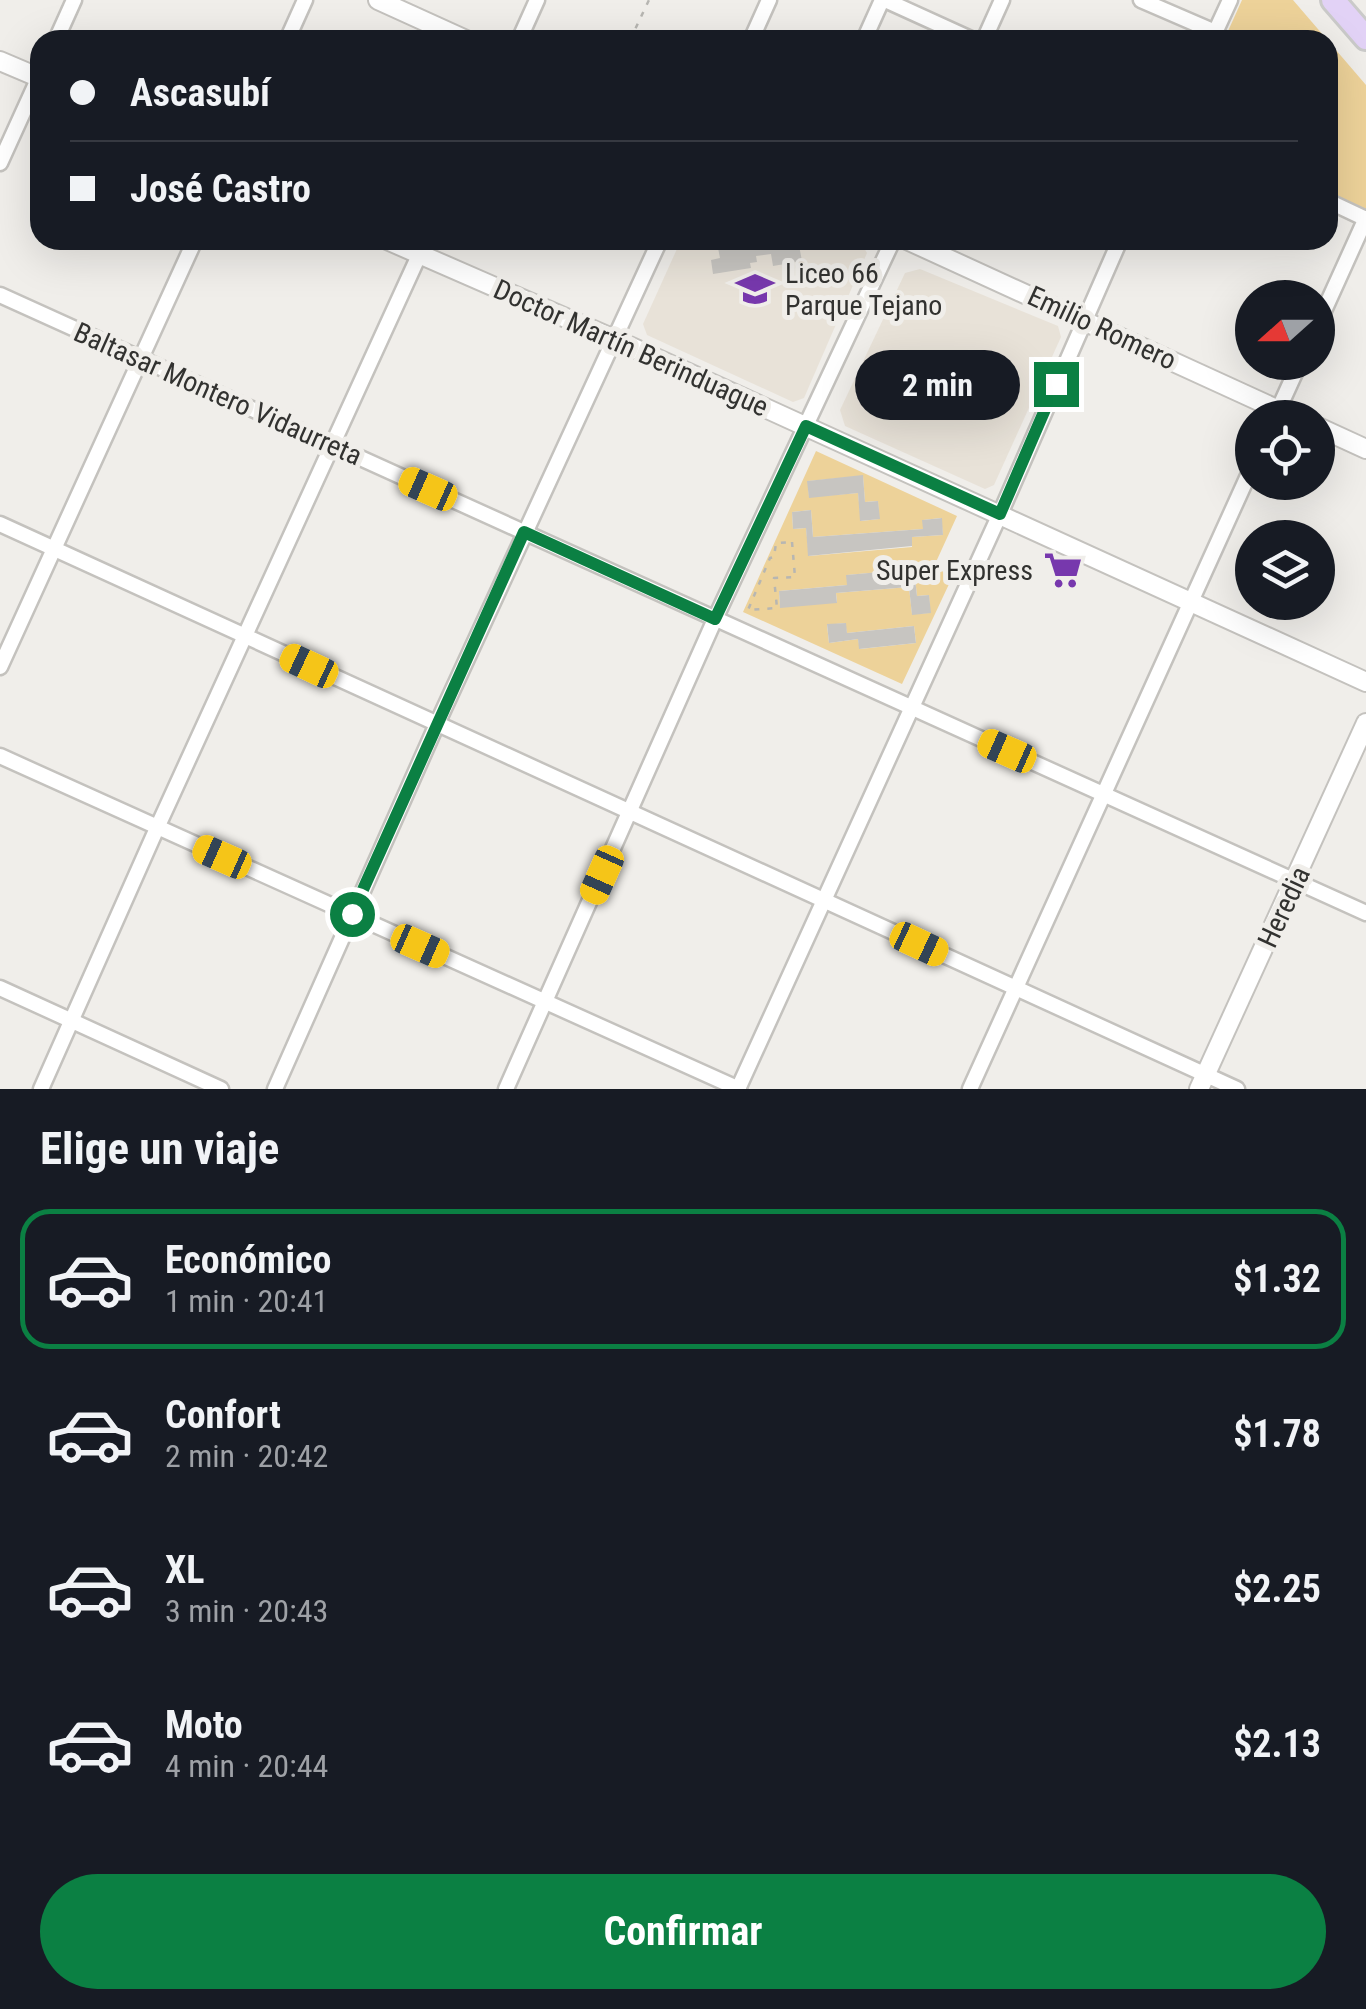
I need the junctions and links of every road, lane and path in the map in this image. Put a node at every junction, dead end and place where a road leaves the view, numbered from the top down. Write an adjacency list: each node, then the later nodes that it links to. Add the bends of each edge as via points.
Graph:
1 (74, 0): 12 (street)
2 (305, 0): 13 (street)
3 (378, 0): 14 (street)
4 (537, 0): 15 (street)
5 (649, 0): 16 (path)
6 (770, 0): 17 (street)
7 (883, 0): 18 (street); 19 (street)
8 (1002, 0): 20 (street)
9 (1142, 0): 21 (street)
10 (1230, 0): 22 (street)
11 (1333, 0): 23 (highway)
12 (60, 30)
13 (292, 30)
14 (444, 30)
15 (524, 30)
16 (635, 30)
17 (756, 30)
18 (869, 30)
19 (950, 30)
20 (988, 30)
21 (1201, 30)
22 (1216, 30)
23 (1366, 38)
24 (0, 60): 25 (street)
25 (30, 73)
26 (30, 98): 27 (street)
27 (0, 163)
28 (1338, 205): 29 (street)
29 (1366, 218): 37 (street)
30 (190, 250): 41 (street)
31 (421, 250): 45 (street)
32 (426, 250): 40 (street, Doctor Martín Berinduague)
33 (655, 250): 40 (street)
34 (889, 250): 43 (street)
35 (929, 250): 39 (street, Emilio Romero)
36 (1115, 250): 39 (street)
37 (1335, 286)
38 (0, 295): 41 (street, Baltasar Montero Vidaurreta)
39 (1084, 319): 42 (street, Emilio Romero); 48 (street)
40 (614, 339): 43 (street, Doctor Martín Berinduague); 50 (street)
41 (141, 359): 45 (street, Baltasar Montero Vidaurreta); 51 (street)
42 (1252, 400)
43 (806, 426): 48 (street, Doctor Martín Berinduague); 54 (street)
44 (1335, 435): 46 (street)
45 (331, 445): 50 (street, Baltasar Montero Vidaurreta); 55 (street)
46 (1366, 449)
47 (1237, 500): 52 (street)
48 (1000, 514): 52 (street, Doctor Martín Berinduague); 58 (street)
49 (0, 524): 51 (street)
50 (524, 532): 54 (street, Baltasar Montero Vidaurreta); 60 (street)
51 (54, 550): 55 (street); 56 (street)
52 (1192, 601): 57 (street, Doctor Martín Berinduague); 62 (street)
53 (750, 611): 53 (path, via 776,608 774,578 795,577 792,542 776,543)
54 (715, 619): 58 (street, Baltasar Montero Vidaurreta); 63 (street)
55 (244, 636): 60 (street); 64 (street)
56 (0, 667)
57 (1366, 682)
58 (911, 708): 62 (street, Baltasar Montero Vidaurreta); 66 (street)
59 (1366, 723): 65 (street, Heredia)
60 (437, 724): 63 (street); 68 (street)
61 (0, 756): 64 (street)
62 (1103, 794): 65 (street, Baltasar Montero Vidaurreta); 70 (street)
63 (630, 811): 66 (street); 71 (street)
64 (157, 828): 68 (street); 72 (street)
65 (1296, 881): 67 (street, Baltasar Montero Vidaurreta); 73 (street, Heredia)
66 (822, 901): 70 (street); 78 (street)
67 (1366, 912)
68 (352, 914): 71 (street); 76 (street)
69 (0, 988): 72 (street)
70 (1015, 988): 73 (street); 79 (street)
71 (546, 1003): 77 (street); 78 (street)
72 (71, 1020): 74 (street); 75 (street)
73 (1202, 1082): 80 (street)
74 (42, 1089)
75 (221, 1089)
76 (275, 1089)
77 (506, 1089)
78 (739, 1089)
79 (970, 1089)
80 (1236, 1089)

